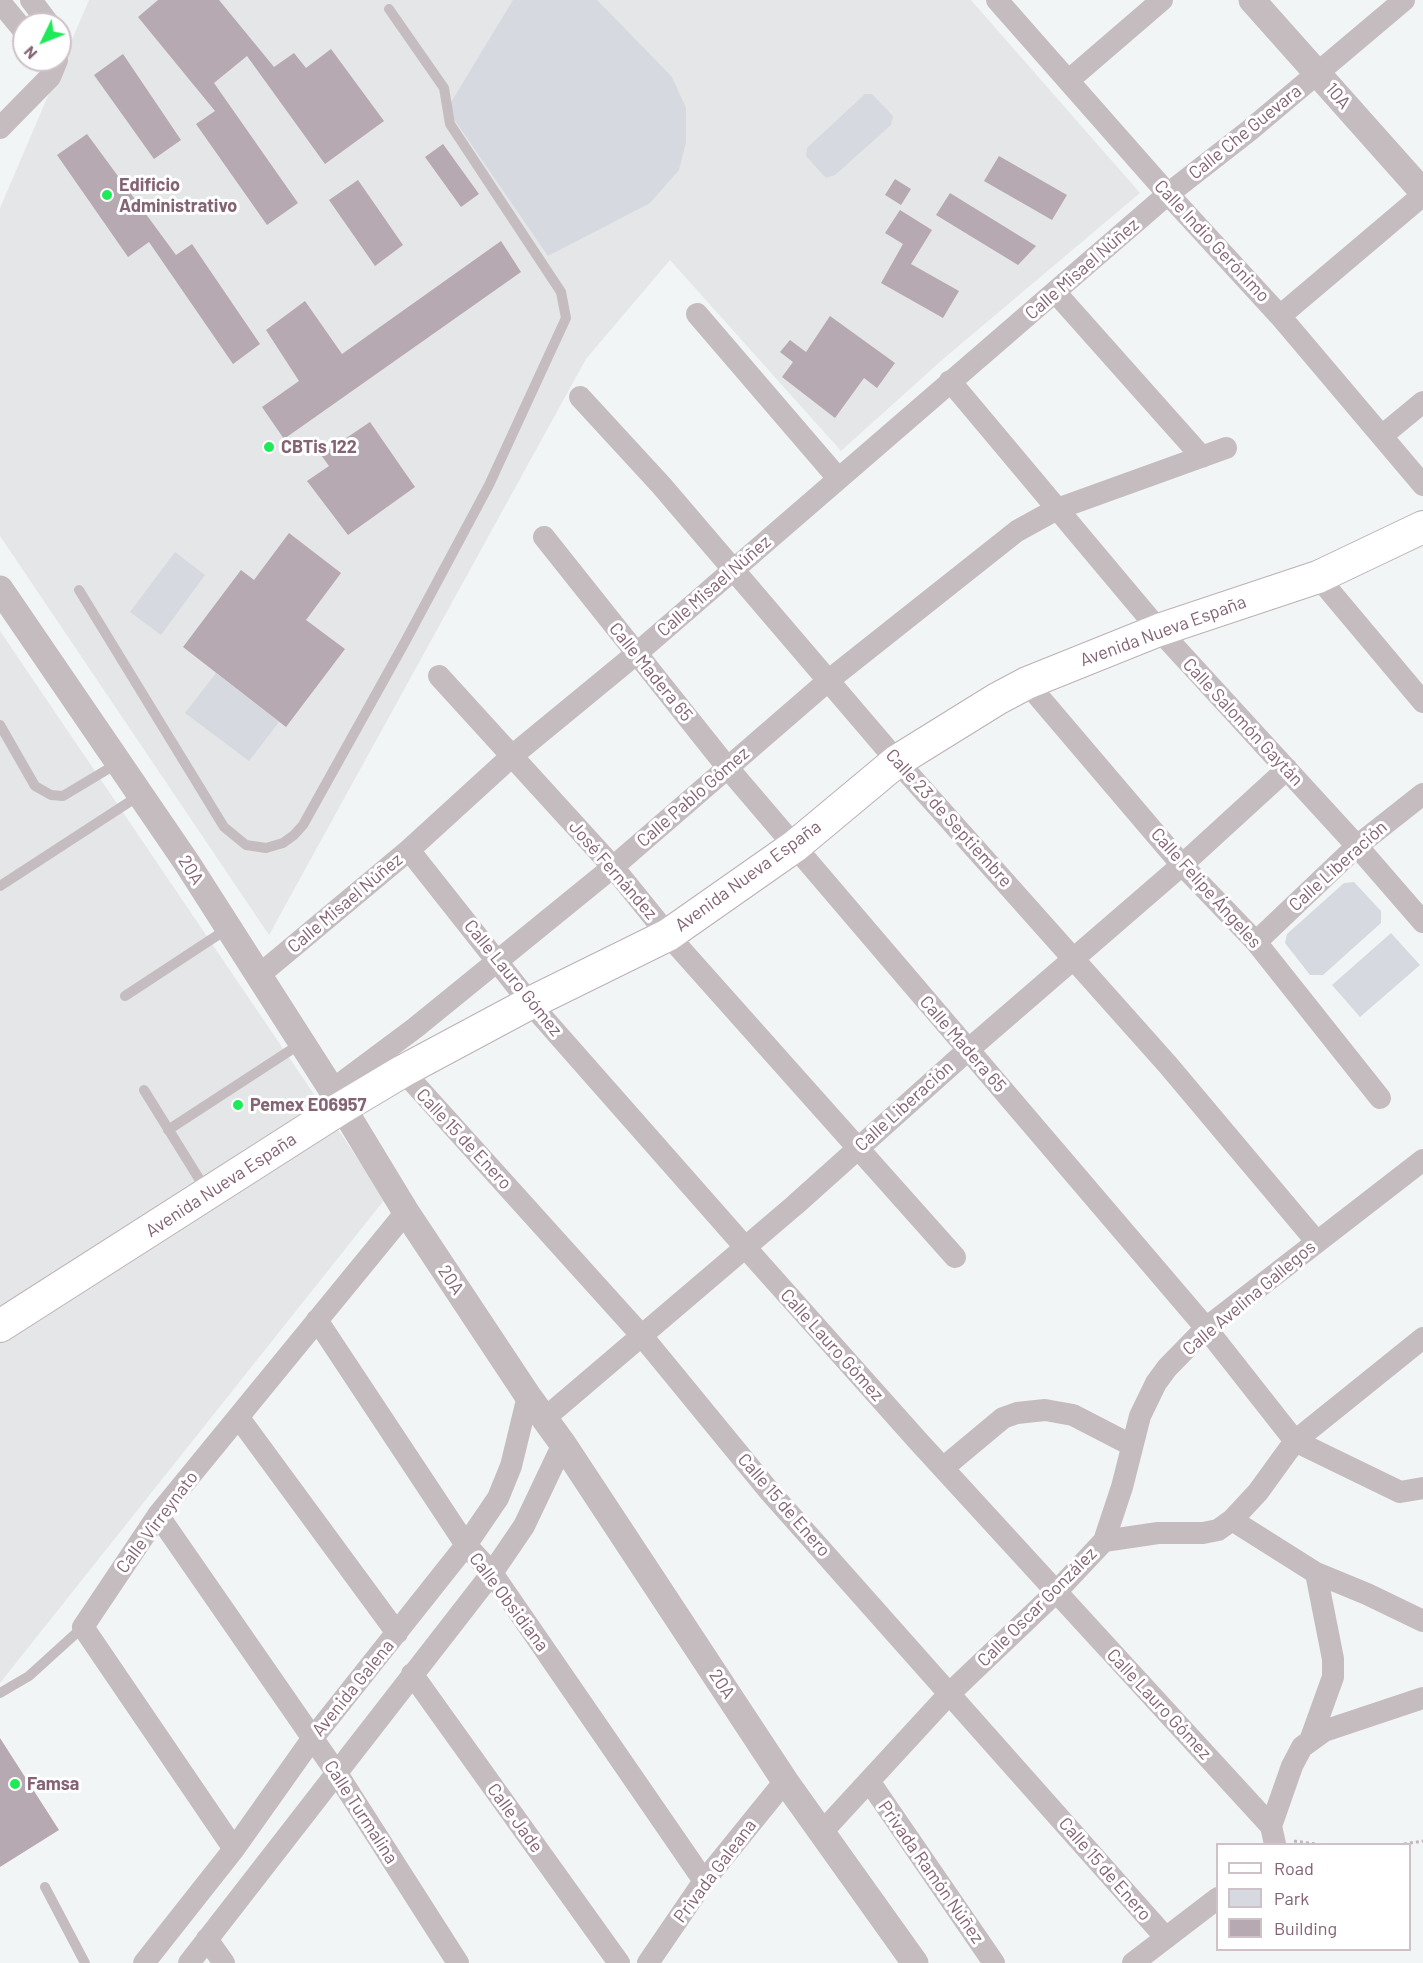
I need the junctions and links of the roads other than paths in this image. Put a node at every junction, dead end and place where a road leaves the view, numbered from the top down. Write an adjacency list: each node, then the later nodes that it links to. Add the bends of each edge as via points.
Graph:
1 (31, 0): 8 (street)
2 (997, 0): 12 (street, Calle Indio Gerónimo)
3 (1162, 0): 12 (street)
4 (1252, 0): 11 (street, 10A)
5 (1404, 0): 11 (street, Calle Che Guevara)
6 (0, 2): 9 (street)
7 (388, 9): 33 (lane, via 444,88 450,124 561,292 566,318 489,485 294,835 266,848 246,845 224,827)
8 (40, 12)
9 (12, 16)
10 (52, 72): 13 (street)
11 (1317, 73): 14 (street, Calle Che Guevara); 15 (street, 10A)
12 (1069, 80): 14 (street, Calle Indio Gerónimo)
13 (0, 128)
14 (1168, 194): 16 (street, Calle Misael Núñez); 18 (street, Calle Indio Gerónimo)
15 (1423, 194): 18 (street)
16 (1056, 293): 19 (street, Calle Misael Núñez); 24 (street)
17 (697, 314): 25 (street)
18 (1281, 316): 22 (street, Calle Indio Gerónimo)
19 (950, 381): 25 (street, Calle Misael Núñez); 27 (street, Calle Salomón Gaytán)
20 (580, 397): 30 (street, Calle 23 de Septiembre)
21 (1423, 402): 22 (street)
22 (1383, 435): 26 (street, Calle Indio Gerónimo)
23 (1226, 448): 24 (street, Calle Pablo Gómez)
24 (1202, 458): 27 (street, Calle Pablo Gómez)
25 (837, 477): 30 (street, Calle Misael Núñez)
26 (1423, 485)
27 (1057, 509): 34 (street, Calle Salomón Gaytán); 37 (street, Calle Pablo Gómez, via 1017,531)
28 (1423, 527): 31 (main road, Avenida Nueva España)
29 (544, 537): 35 (street, Calle Madera 65)
30 (734, 570): 35 (street, Calle Misael Núñez); 37 (street, Calle 23 de Septiembre)
31 (1318, 577): 34 (main road, Avenida Nueva España); 39 (street)
32 (0, 589): 43 (street, 20A)
33 (79, 590)
34 (1159, 630): 38 (main road, Avenida Nueva España); 45 (street, Calle Salomón Gaytán)
35 (636, 654): 41 (street, Calle Misael Núñez); 44 (street, Calle Madera 65)
36 (439, 676): 41 (street, José Fernández)
37 (829, 680): 42 (street, Calle 23 de Septiembre); 44 (street, Calle Pablo Gómez)
38 (1027, 683): 42 (main road, Avenida Nueva España); 51 (street, Calle Felipe Ángeles)
39 (1423, 702)
40 (0, 725): 43 (lane, via 35,786 51,795 63,795)
41 (512, 756): 50 (street, Calle Misael Núñez); 52 (street, José Fernández)
42 (897, 761): 48 (main road, Avenida Nueva España); 58 (street, Calle 23 de Septiembre)
43 (118, 763): 47 (street, 20A)
44 (727, 767): 48 (street, Calle Madera 65); 52 (street, Calle Pablo Gómez)
45 (1287, 769): 49 (street, Calle Salomón Gaytán); 51 (street, Calle Liberación)
46 (1423, 794): 49 (street, Calle Liberación)
47 (140, 795): 53 (lane); 55 (street, 20A)
48 (795, 846): 56 (main road, Avenida Nueva España); 64 (street, Calle Madera 65)
49 (1357, 846): 54 (street, Calle Salomón Gaytán); 57 (street, Calle Liberación)
50 (409, 850): 59 (street, Calle Lauro Gómez); 60 (street, Calle Misael Núñez)
51 (1182, 865): 57 (street, Calle Felipe Ángeles); 58 (street, Calle Liberación)
52 (613, 867): 56 (street, José Fernández); 59 (street, Calle Pablo Gómez)
53 (0, 886)
54 (1423, 922)
55 (227, 929): 60 (street, 20A); 61 (lane)
56 (668, 935): 62 (main road, Avenida Nueva España); 70 (street, José Fernández)
57 (1256, 942): 67 (street, Calle Felipe Ángeles)
58 (1075, 958): 64 (street, Calle Liberación); 74 (street, Calle 23 de Septiembre)
59 (498, 959): 62 (street, Calle Lauro Gómez); 68 (street, Calle Pablo Gómez)
60 (258, 976): 63 (street, 20A)
61 (125, 996)
62 (530, 1003): 65 (main road, Avenida Nueva España); 75 (street, Calle Lauro Gómez)
63 (300, 1044): 68 (street, 20A); 69 (lane)
64 (968, 1050): 70 (street, Calle Liberación); 79 (street, Calle Madera 65)
65 (403, 1071): 68 (main road, Avenida Nueva España); 80 (street, Calle 15 de Enero)
66 (144, 1090): 69 (lane)
67 (1380, 1098)
68 (336, 1099): 72 (main road, Avenida Nueva España); 73 (street, 20A)
69 (168, 1130): 72 (lane)
70 (858, 1147): 75 (street, Calle Liberación); 76 (street, José Fernández)
71 (1423, 1160): 74 (street, Calle Avelina Gallegos)
72 (208, 1193): 78 (main road, Avenida Nueva España)
73 (406, 1212): 77 (street, Calle Virreynato); 82 (street, 20A)
74 (1316, 1241): 79 (street, Calle Avelina Gallegos)
75 (745, 1247): 80 (street, Calle Liberación); 88 (street, Calle Lauro Gómez)
76 (955, 1257)
77 (317, 1320): 83 (street, Calle Virreynato); 93 (street, Calle Obsidiana)
78 (0, 1326)
79 (1206, 1329): 85 (street, Calle Madera 65); 87 (street, Calle Avelina Gallegos, via 1156,1383)
80 (642, 1335): 84 (street, Calle Liberación); 102 (street, Calle 15 de Enero, via 770,1492)
81 (1423, 1338): 85 (street, Calle Oscar González)
82 (528, 1396): 84 (street, 20A); 93 (street, Avenida Galena, via 511,1466 498,1498)
83 (239, 1418): 90 (street, Calle Virreynato); 99 (street)
84 (545, 1418): 86 (street, 20A)
85 (1295, 1441): 89 (street, Calle Madera 65, via 1400,1492); 91 (street, Calle Oscar González)
86 (563, 1444): 95 (street, Avenida Galena, via 524,1526); 107 (street, 20A)
87 (1131, 1445): 88 (street, via 1063,1412 1027,1412 1003,1418); 92 (street, Calle Avelina Gallegos)
88 (943, 1468): 96 (street, Calle Lauro Gómez)
89 (1423, 1488)
90 (158, 1515): 98 (street, Calle Virreynato); 105 (street, Calle Turmalina)
91 (1232, 1520): 92 (street, Calle Oscar González, via 1218,1530 1203,1533 1158,1533); 94 (street)
92 (1104, 1541): 96 (street, Calle Oscar González)
93 (466, 1545): 95 (street, Calle Obsidiana); 99 (street, Avenida Galena)
94 (1316, 1573): 97 (street); 104 (street, via 1333,1677)
95 (492, 1574): 100 (street, Avenida Galena); 112 (street, Calle Obsidiana)
96 (1056, 1592): 102 (street, Calle Oscar González); 110 (street, Calle Lauro Gómez)
97 (1423, 1622)
98 (83, 1627): 101 (lane, via 29,1676); 111 (street)
99 (397, 1633): 105 (street, Avenida Galena)
100 (412, 1674): 106 (street, Avenida Galena); 122 (street, Calle Jade)
101 (0, 1693)
102 (950, 1693): 108 (street, Calle Oscar González); 115 (street, Calle 15 de Enero)
103 (1423, 1698): 104 (street)
104 (1311, 1738): 110 (street, via 1296,1756)
105 (312, 1739): 106 (street, Calle Turmalina); 111 (street, Avenida Galena)
106 (336, 1772): 116 (street, Avenida Galena); 121 (street, Calle Turmalina)
107 (786, 1781): 109 (street, 20A); 112 (street, Privada Galeana)
108 (869, 1782): 109 (street, Calle Oscar González); 125 (street, Privada Ramón Núñez)
109 (822, 1832): 124 (street, 20A)
110 (1273, 1835)
111 (234, 1849): 118 (street, Avenida Galena)
112 (704, 1881): 123 (street, Privada Galeana)
113 (45, 1887): 117 (lane)
114 (1216, 1900): 115 (street)
115 (1166, 1938): 126 (street)
116 (207, 1939): 119 (street, Avenida Galena); 120 (street)
117 (85, 1963)
118 (144, 1963)
119 (189, 1963)
120 (224, 1963)
121 (458, 1963)
122 (619, 1963)
123 (648, 1963)
124 (915, 1963)
125 (994, 1963)
126 (1133, 1963)

